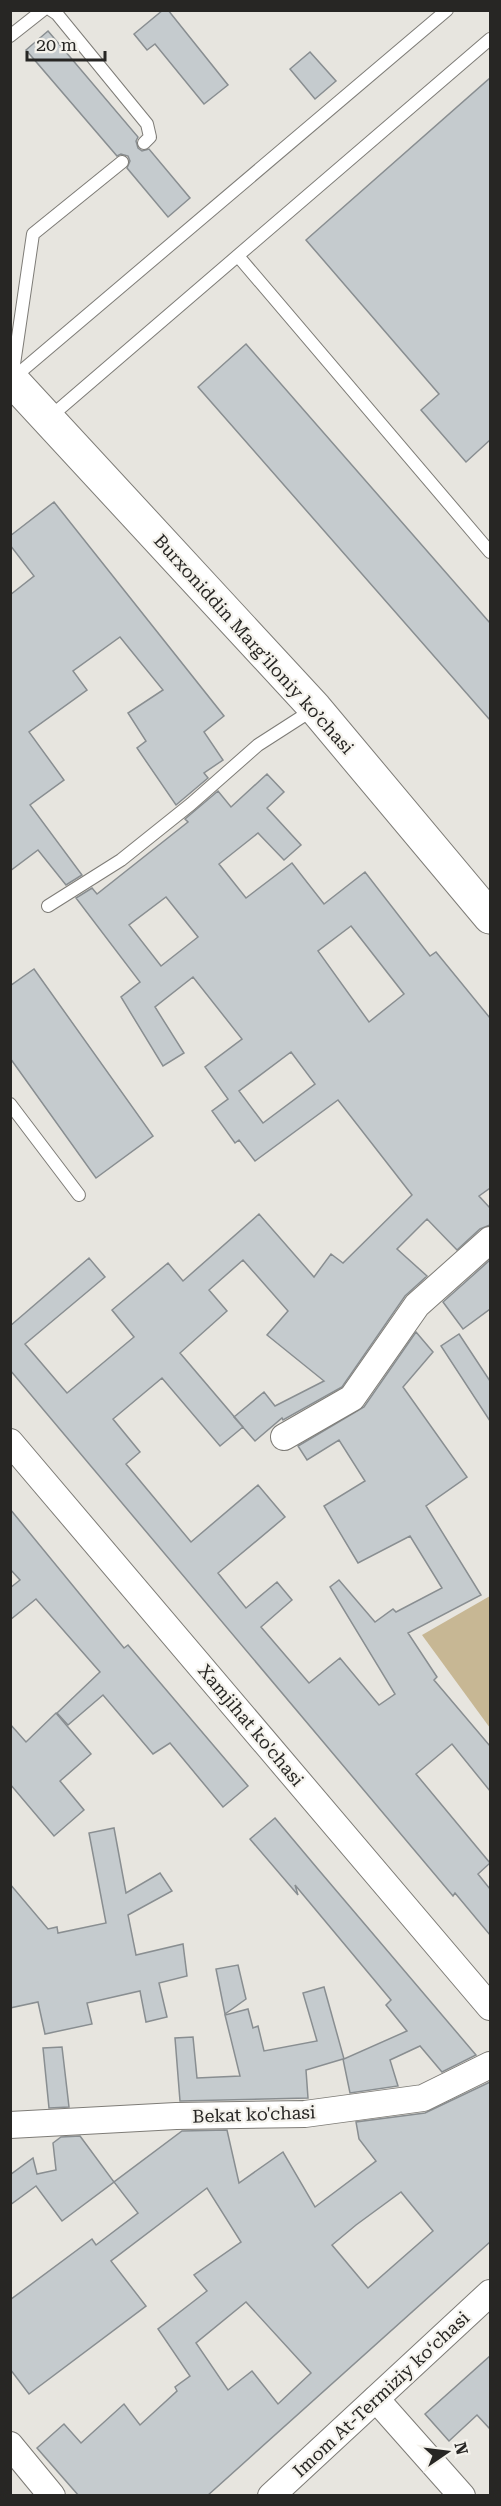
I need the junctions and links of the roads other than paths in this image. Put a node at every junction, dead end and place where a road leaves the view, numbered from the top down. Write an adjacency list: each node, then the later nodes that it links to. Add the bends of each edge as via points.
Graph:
1 (43, 10): 4 (lane)
2 (51, 10): 6 (lane, via 147,124 150,137)
3 (447, 10): 9 (lane)
4 (10, 36)
5 (490, 39): 8 (lane)
6 (144, 143)
7 (122, 162): 9 (lane, via 33,234)
8 (238, 256): 10 (lane); 11 (lane)
9 (11, 379): 10 (main road, Burxoniddin Marg’iloniy ko’chasi)
10 (47, 420): 12 (main road, Burxoniddin Marg’iloniy ko’chasi)
11 (490, 552)
12 (315, 708): 13 (lane, via 258,745 121,860); 14 (main road, Burxoniddin Marg’iloniy ko’chasi)
13 (48, 906)
14 (490, 917)
15 (10, 1104): 16 (lane)
16 (79, 1195)
17 (490, 1240): 18 (street, via 417,1305 352,1398)
18 (284, 1437)
19 (10, 1442): 20 (street, Xamjihat ko'chasi)
20 (490, 2007)
21 (490, 2066): 22 (street, Bekat ko'chasi, via 423,2098 305,2114)
22 (10, 2125)
23 (490, 2293): 24 (street, Imom At-Termiziy koʻchasi)
24 (376, 2399): 27 (street, Imom At-Termiziy koʻchasi); 28 (street)
25 (10, 2445): 26 (street)
26 (52, 2496)
27 (271, 2496)
28 (462, 2496)

